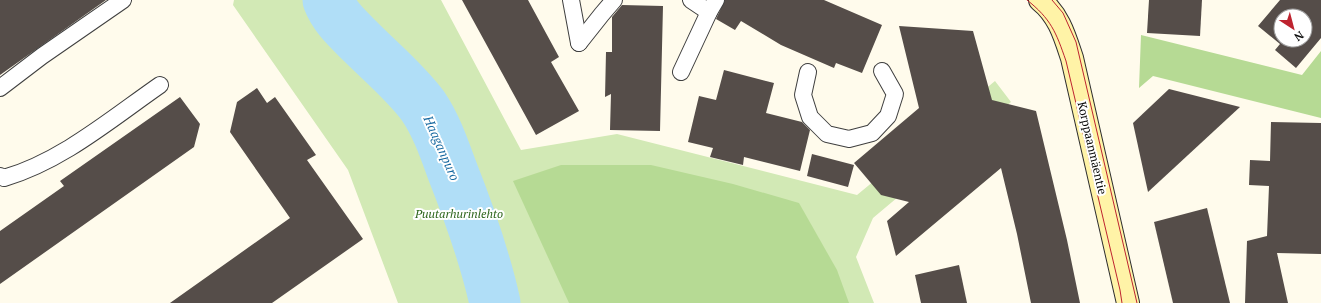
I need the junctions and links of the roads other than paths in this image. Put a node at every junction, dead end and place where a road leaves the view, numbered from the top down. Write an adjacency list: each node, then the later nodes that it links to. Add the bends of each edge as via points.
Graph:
1 (124, 0): 11 (lane)
2 (571, 0): 3 (lane, via 579,43)
3 (614, 0)
4 (691, 0): 6 (lane)
5 (1040, 0): 13 (street, Korppaanmäentie, via 1060,23 1072,58)
6 (712, 6): 8 (lane)
7 (882, 71): 9 (lane, via 895,94 888,116 872,133 849,139 827,134 810,117 803,95)
8 (681, 72)
9 (808, 72)
10 (160, 85): 12 (lane, via 69,148 20,173 4,178)
11 (0, 88)
12 (0, 176)
13 (1128, 303)

